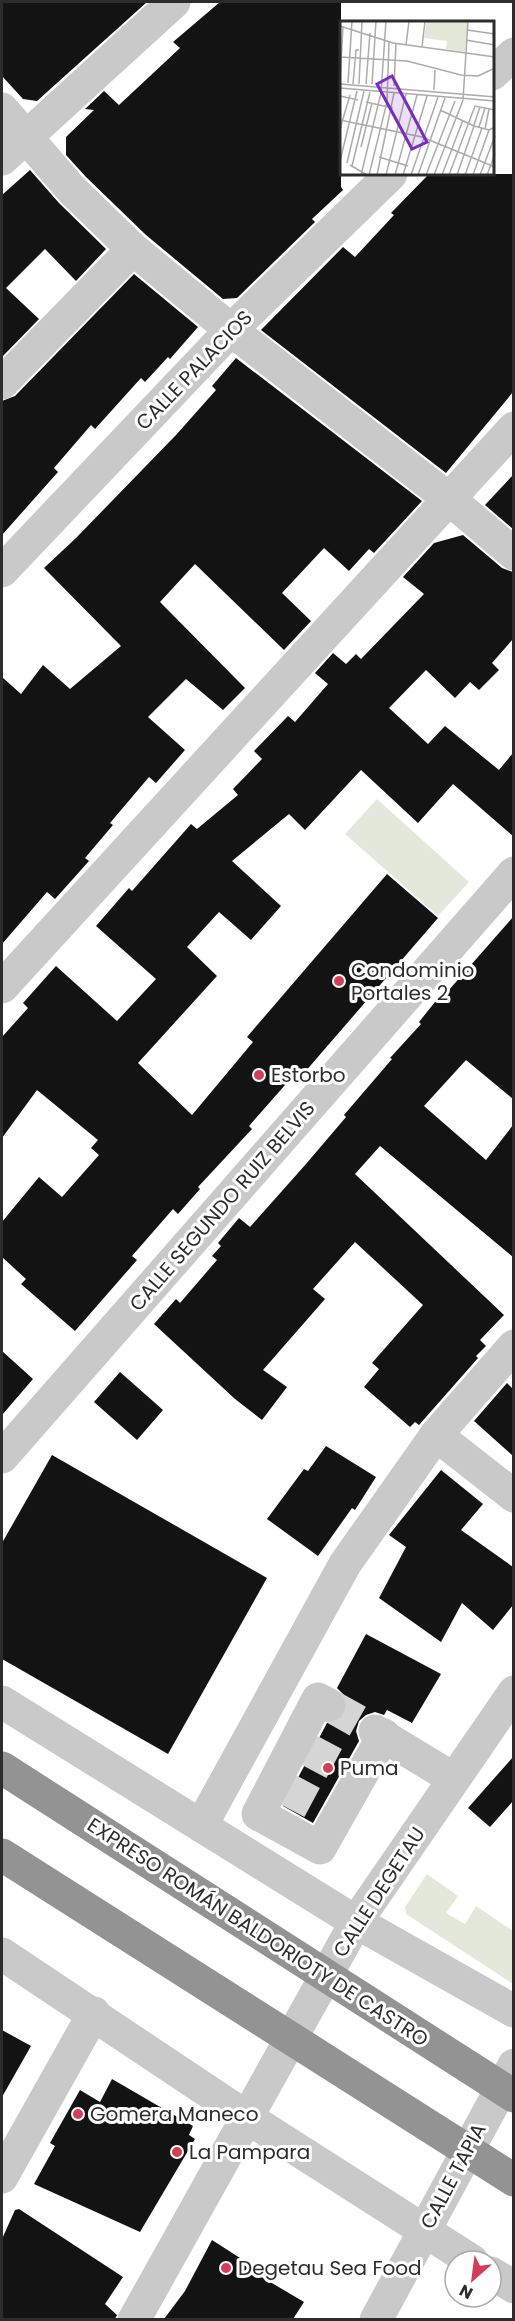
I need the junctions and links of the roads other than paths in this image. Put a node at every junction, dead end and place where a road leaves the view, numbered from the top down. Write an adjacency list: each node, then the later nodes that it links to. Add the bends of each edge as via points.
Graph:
1 (174, 2): 5 (street)
2 (513, 54): 3 (street)
3 (494, 72)
4 (2, 109): 5 (street)
5 (25, 137): 6 (street); 8 (street)
6 (2, 159)
7 (389, 176): 9 (street, CALLE PALACIOS)
8 (133, 249): 9 (street); 10 (street)
9 (231, 330): 12 (street); 14 (street, CALLE PALACIOS)
10 (2, 383)
11 (513, 428): 12 (street)
12 (448, 498): 13 (street); 16 (street)
13 (513, 554)
14 (2, 571)
15 (513, 873): 19 (street, CALLE SEGUNDO RUIZ BELVIS)
16 (2, 987)
17 (513, 1346): 18 (street)
18 (436, 1435): 20 (street); 24 (street, via 345,1564)
19 (2, 1457)
20 (513, 1496)
21 (513, 1692): 27 (street, CALLE DEGETAU)
22 (2, 1702): 28 (street)
23 (329, 1705): 25 (street, via 318,1699)
24 (258, 1723): 25 (street); 28 (street)
25 (300, 1745): 27 (street, via 258,1814 320,1848 334,1814 380,1733)
26 (2, 1768): 35 (highway, EXPRESO ROMÁN BALDORIOTY DE CASTRO)
27 (454, 1779): 30 (street, CALLE DEGETAU)
28 (201, 1826): 30 (street)
29 (2, 1855): 38 (highway)
30 (356, 1922): 32 (street); 36 (street, CALLE DEGETAU)
31 (2, 1954): 33 (street)
32 (513, 2011)
33 (94, 2013): 36 (street); 37 (street)
34 (513, 2065): 39 (street, CALLE TAPIA)
35 (513, 2096)
36 (248, 2118): 39 (street); 41 (street, CALLE DEGETAU)
37 (2, 2177)
38 (513, 2180)
39 (424, 2231): 40 (street); 42 (street, CALLE TAPIA)
40 (453, 2249)
41 (134, 2319)
42 (376, 2319)

